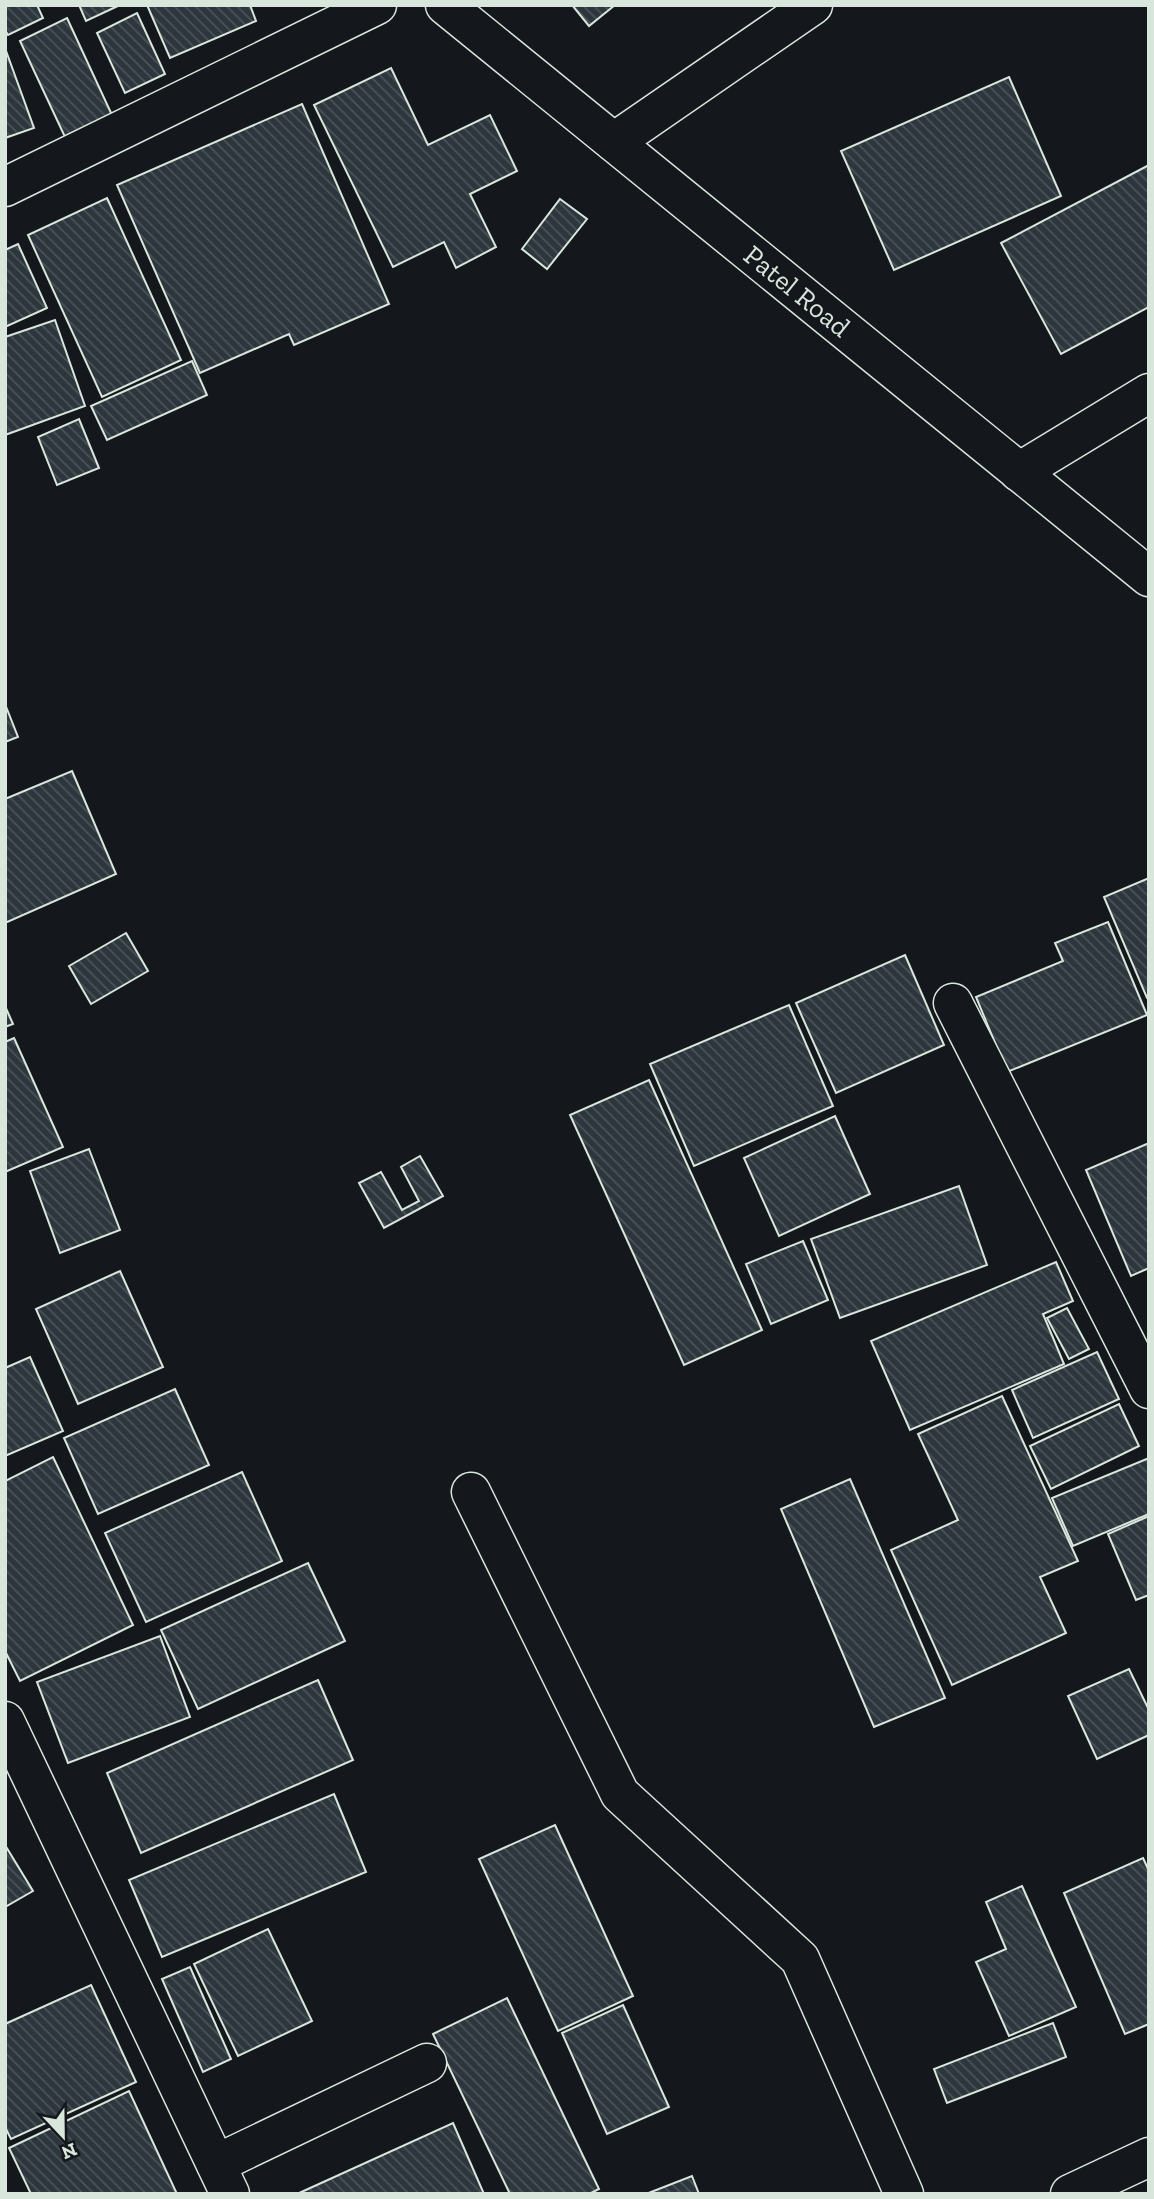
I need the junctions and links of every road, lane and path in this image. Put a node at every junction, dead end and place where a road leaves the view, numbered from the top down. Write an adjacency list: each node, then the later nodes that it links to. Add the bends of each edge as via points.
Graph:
1 (377, 5): 5 (street)
2 (445, 5): 4 (street, Patel Road)
3 (813, 5): 4 (street)
4 (614, 142): 7 (street, Patel Road)
5 (5, 187)
6 (1149, 393): 7 (street)
7 (1019, 472): 8 (street, Patel Road)
8 (1149, 578)
9 (953, 1003): 10 (street)
10 (1149, 1389)
11 (471, 1492): 16 (street, via 620,1794 800,1959)
12 (5, 1721): 15 (street)
13 (426, 2063): 15 (street)
14 (1149, 2157): 17 (street)
15 (223, 2179)
16 (904, 2194)
17 (1070, 2194)

